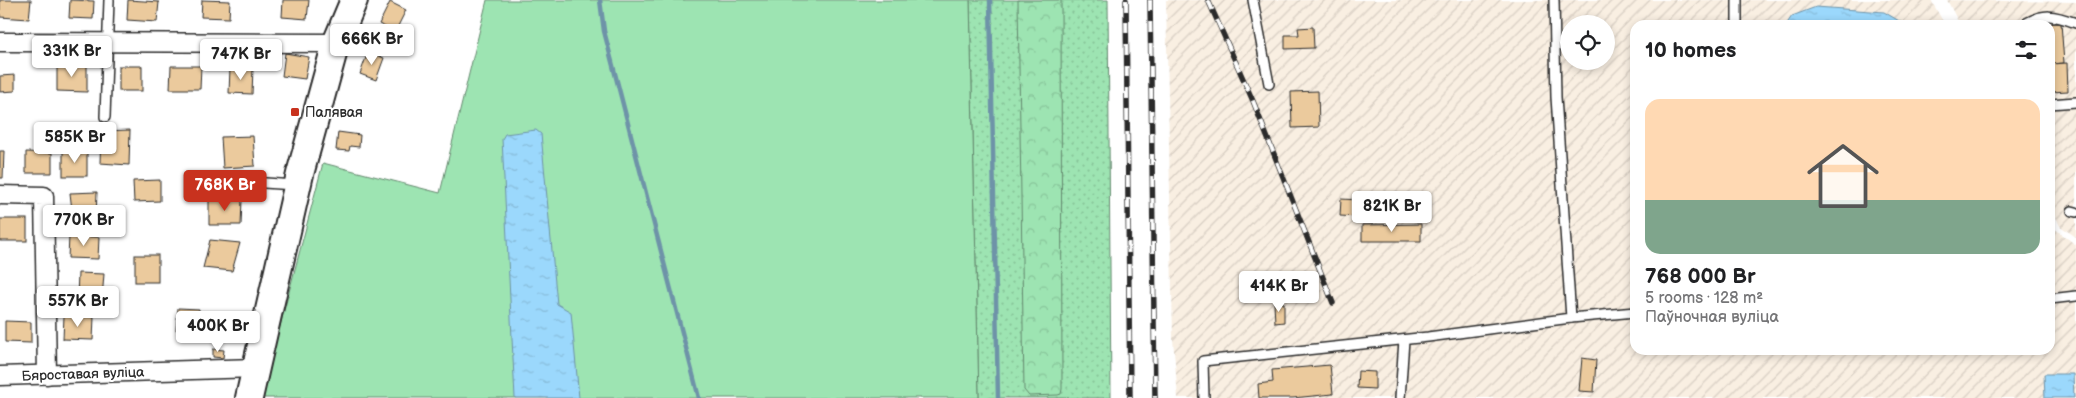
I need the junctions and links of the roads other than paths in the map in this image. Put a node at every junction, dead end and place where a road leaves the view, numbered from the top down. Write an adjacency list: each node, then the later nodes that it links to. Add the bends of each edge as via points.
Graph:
1 (109, 0): 10 (lane)
2 (354, 0): 11 (main road)
3 (1253, 0): 12 (lane)
4 (1554, 0): 22 (lane, via 1556,97)
5 (1737, 0): 6 (lane)
6 (1738, 20)
7 (2032, 20): 8 (lane, via 2059,16)
8 (2076, 23)
9 (0, 42): 10 (street)
10 (108, 42): 11 (street); 15 (lane)
11 (336, 43): 17 (main road)
12 (1269, 84)
13 (2076, 102): 14 (lane)
14 (2055, 104)
15 (105, 117)
16 (190, 178): 17 (lane)
17 (298, 185): 24 (main road)
18 (0, 196): 25 (street, via 44,196)
19 (2076, 296): 20 (lane)
20 (2055, 298)
21 (1630, 312): 22 (lane)
22 (1571, 318): 23 (lane)
23 (1404, 340): 28 (lane, via 1203,361); 29 (lane)
24 (256, 368): 25 (street, Бяроставая вуліца); 27 (main road)
25 (47, 375): 26 (street, Бяроставая вуліца)
26 (0, 376)
27 (249, 398)
28 (1204, 398)
29 (1400, 398)

